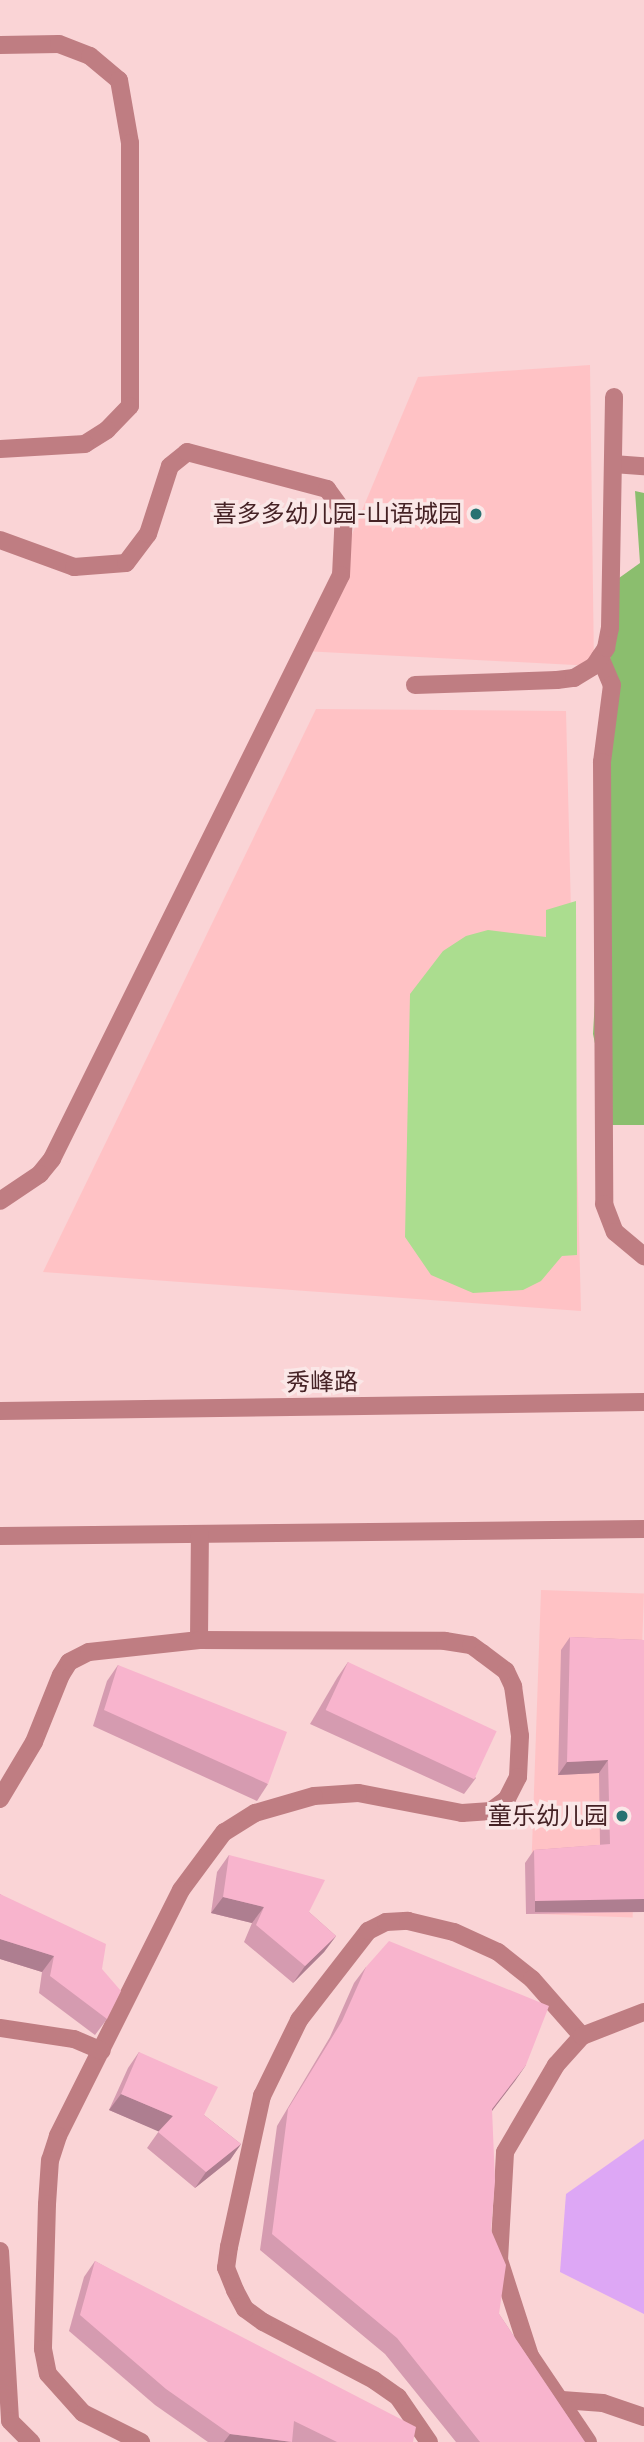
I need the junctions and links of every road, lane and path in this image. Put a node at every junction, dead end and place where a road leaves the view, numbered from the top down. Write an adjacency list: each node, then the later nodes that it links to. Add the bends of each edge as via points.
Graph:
1 (0, 45): 3 (street, via 59,44 90,56 119,80 131,143 130,405 107,430 85,444)
2 (614, 397): 4 (street)
3 (0, 449)
4 (613, 464): 5 (street); 7 (street, via 610,628)
5 (644, 466)
6 (0, 540): 9 (street, via 74,566 126,563 148,534 170,466 187,452 327,489 338,497 344,512 341,575 52,1160 40,1174)
7 (600, 657): 8 (street, via 574,678); 10 (street, via 612,685 602,762 604,1204 615,1232)
8 (415, 685)
9 (0, 1201)
10 (644, 1256)
11 (644, 1402): 12 (street, 秀峰路)
12 (0, 1411)
13 (644, 1529): 14 (street)
14 (200, 1534): 15 (street); 16 (street)
15 (0, 1536)
16 (199, 1640): 17 (street, via 89,1652 69,1662 34,1742); 21 (street, via 471,1646 506,1671 513,1686 520,1736 517,1777 507,1799 491,1811 462,1812 358,1793 314,1796 255,1813 224,1832 181,1890)
17 (0, 1800)
18 (644, 2012): 20 (street)
19 (0, 2028): 21 (street, via 74,2039)
20 (582, 2036): 23 (street, via 556,2065 505,2152 499,2247 499,2260 530,2356); 27 (street, via 532,1979 498,1952 454,1932 408,1921 386,1922 368,1931 299,2020 262,2096 229,2247 226,2269 234,2290 245,2309 263,2322 398,2397)
21 (102, 2050): 26 (street, via 50,2160 43,2349 48,2374 59,2392 83,2413)
22 (0, 2251): 25 (street, via 10,2421)
23 (562, 2400): 24 (street, via 603,2403); 28 (street)
24 (644, 2417)
25 (32, 2442)
26 (141, 2442)
27 (429, 2442)
28 (587, 2442)

